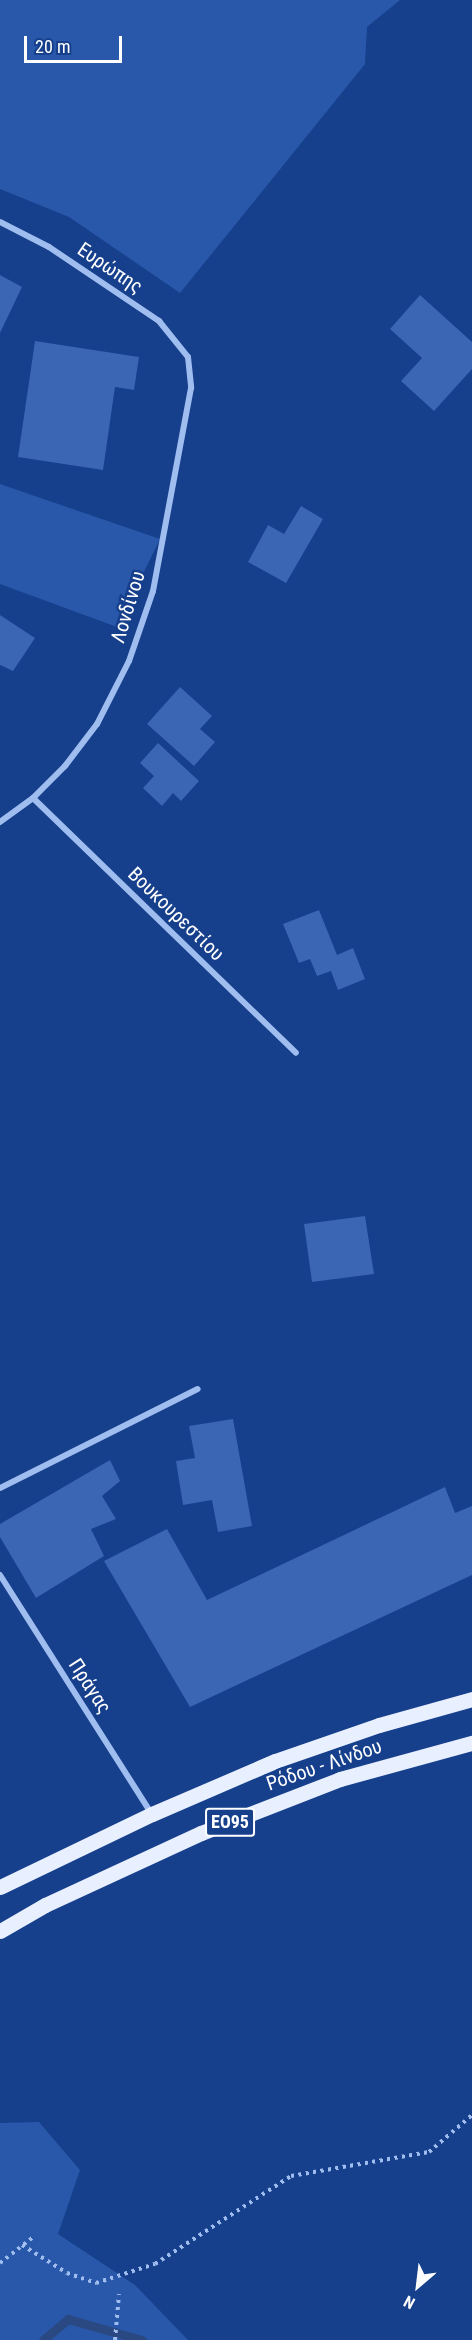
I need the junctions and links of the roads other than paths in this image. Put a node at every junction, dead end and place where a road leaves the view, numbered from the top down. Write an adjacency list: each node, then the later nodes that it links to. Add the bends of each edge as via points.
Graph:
1 (0, 222): 2 (street, Ευρώπης, via 49,246 159,321)
2 (188, 357): 3 (street, Λονδίνου, via 191,388 150,601 129,661 97,724 65,766)
3 (33, 798): 4 (street, Λονδίνου); 5 (street, Βουκουρεστίου)
4 (0, 822)
5 (296, 1053)
6 (198, 1389): 7 (street)
7 (0, 1488)
8 (0, 1575): 11 (street, Πράγας)
9 (472, 1699): 11 (main road, Ρόδου - Λίνδου / ΕΟ95, via 324,1743)
10 (472, 1743): 13 (main road, Ρόδου - Λίνδου / ΕΟ95, via 340,1779 201,1833 45,1905)
11 (152, 1814): 12 (main road, Ρόδου - Λίνδου / ΕΟ95)
12 (0, 1887)
13 (0, 1931)

